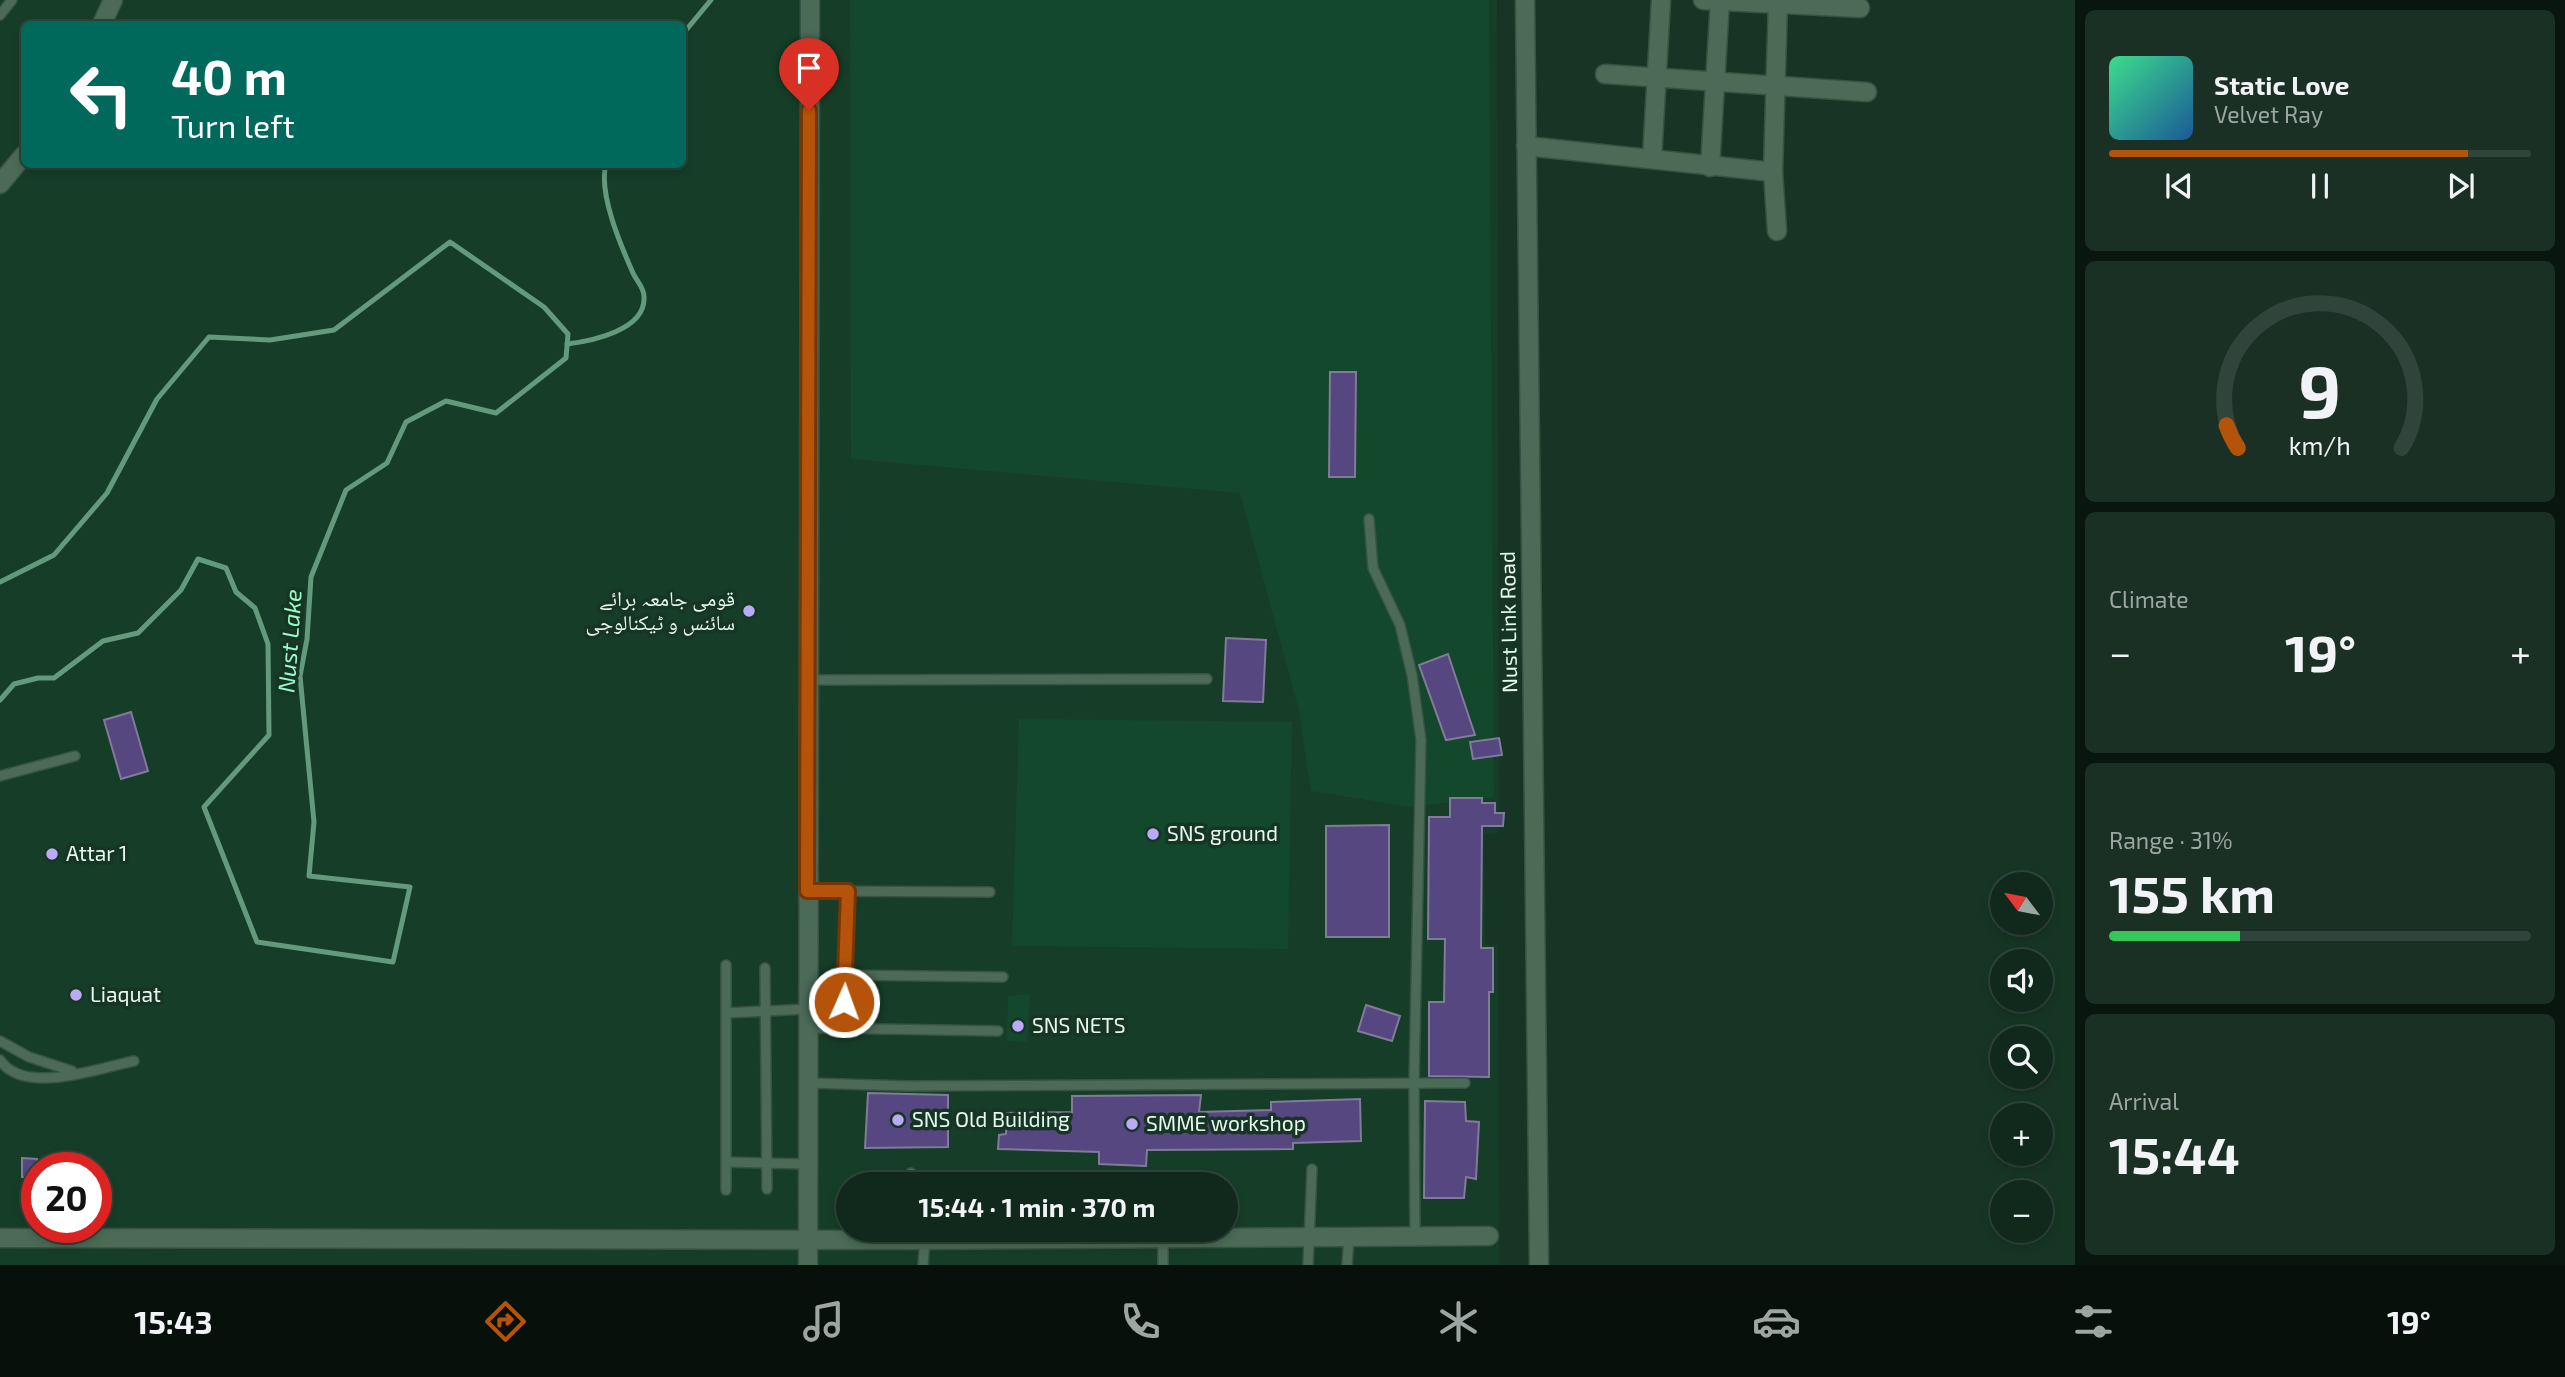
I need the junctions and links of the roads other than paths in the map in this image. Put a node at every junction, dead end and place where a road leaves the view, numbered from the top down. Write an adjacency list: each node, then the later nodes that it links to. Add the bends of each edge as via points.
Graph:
1 (12, 0): 9 (lane)
2 (113, 0): 10 (street)
3 (810, 0): 25 (street)
4 (1525, 0): 16 (street, Nust Link Road)
5 (1661, 0): 12 (street)
6 (1715, 0): 7 (street); 13 (street)
7 (1778, 2): 8 (street); 14 (street)
8 (1860, 8)
9 (0, 15)
10 (103, 21)
11 (1605, 74): 12 (street)
12 (1657, 76): 13 (street); 18 (street)
13 (1715, 83): 14 (street); 19 (street)
14 (1775, 87): 15 (street); 20 (street)
15 (1867, 92)
16 (1526, 146): 18 (street); 71 (street, Nust Link Road)
17 (21, 159): 21 (street)
18 (1652, 159): 19 (street)
19 (1710, 167): 20 (street)
20 (1773, 172): 22 (street)
21 (0, 184)
22 (1777, 231)
23 (1369, 519): 49 (lane, via 1373,568 1399,625 1421,740)
24 (1206, 679): 25 (lane)
25 (807, 680): 28 (street)
26 (75, 756): 27 (lane)
27 (2, 778)
28 (807, 891): 29 (lane); 35 (street)
29 (848, 891): 30 (lane); 33 (lane)
30 (990, 892)
31 (726, 965): 37 (lane)
32 (765, 968): 36 (lane)
33 (845, 975): 34 (lane); 38 (lane)
34 (1003, 977)
35 (807, 1009): 36 (lane); 39 (street)
36 (766, 1011): 37 (lane); 51 (lane)
37 (726, 1013): 50 (lane)
38 (843, 1028): 39 (lane); 40 (lane)
39 (807, 1031): 47 (street)
40 (998, 1031)
41 (0, 1041): 44 (lane, via 29,1057)
42 (0, 1060): 45 (lane)
43 (134, 1060): 44 (lane)
44 (75, 1072): 45 (lane, via 41,1080)
45 (13, 1073): 46 (lane)
46 (0, 1075)
47 (809, 1083): 49 (lane); 52 (street)
48 (1465, 1083): 49 (lane)
49 (1414, 1084): 60 (lane)
50 (726, 1162): 51 (lane); 55 (lane)
51 (767, 1163): 52 (lane); 54 (lane)
52 (808, 1164): 62 (street)
53 (1312, 1169): 58 (lane)
54 (767, 1189)
55 (726, 1190)
56 (1489, 1236): 60 (street)
57 (1238, 1237): 58 (street)
58 (1310, 1237): 59 (street); 69 (lane)
59 (1349, 1237): 60 (street); 70 (lane)
60 (1415, 1237)
61 (0, 1238): 62 (street)
62 (808, 1238): 63 (street); 66 (street)
63 (836, 1238)
64 (916, 1242): 67 (lane)
65 (1163, 1242): 68 (lane)
66 (808, 1265)
67 (923, 1265)
68 (1163, 1265)
69 (1308, 1265)
70 (1347, 1265)
71 (1538, 1265)

